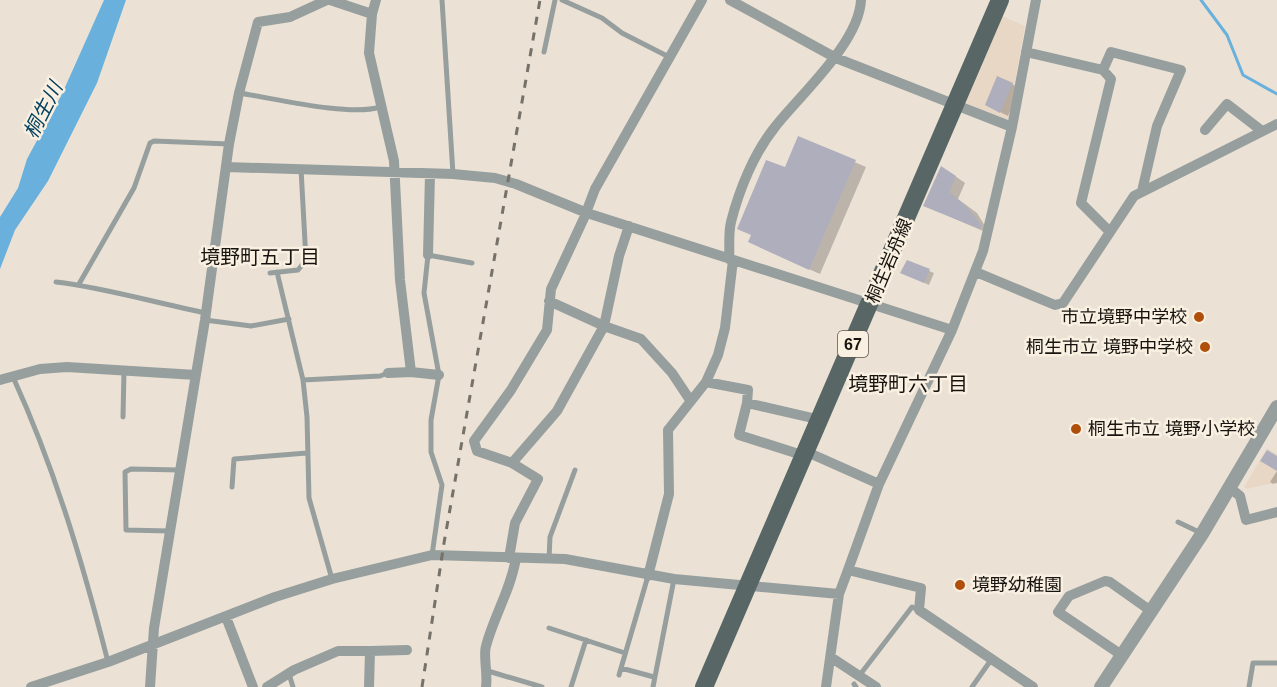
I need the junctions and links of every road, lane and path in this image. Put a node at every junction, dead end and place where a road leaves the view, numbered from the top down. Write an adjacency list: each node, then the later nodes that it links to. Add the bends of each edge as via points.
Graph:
1 (328, 0): 11 (street); 17 (street, via 290,16 258,22)
2 (376, 0): 11 (street)
3 (442, 0): 29 (lane)
4 (555, 0): 12 (lane)
5 (562, 0): 14 (lane)
6 (702, 0): 14 (street)
7 (730, 0): 15 (street)
8 (861, 0): 15 (street)
9 (1000, 0): 18 (main road, 桐生岩舟線 / 67)
10 (1036, 0): 13 (street)
11 (372, 14): 19 (street, via 369,53)
12 (544, 52)
13 (1026, 52): 16 (street); 21 (street)
14 (669, 57): 31 (street, via 595,189)
15 (836, 58): 18 (street); 35 (street, via 774,128 760,150 731,224)
16 (1103, 70): 30 (street, via 1111,52 1181,70 1157,126); 33 (street, via 1111,79 1082,203)
17 (239, 93): 19 (lane, via 330,107); 24 (street)
18 (956, 106): 21 (street); 43 (main road, 桐生岩舟線 / 67)
19 (380, 107): 27 (street)
20 (1277, 124): 23 (street)
21 (1012, 127): 38 (street)
22 (1205, 130): 23 (street, via 1227,104)
23 (1262, 131): 30 (street)
24 (229, 144): 25 (street); 41 (lane, via 150,143 134,188)
25 (226, 167): 26 (street); 44 (street)
26 (302, 169): 27 (street); 37 (lane, via 306,260 298,270)
27 (395, 172): 28 (street); 49 (street, via 400,279)
28 (430, 174): 29 (street); 34 (street)
29 (453, 174): 31 (street, via 480,175 516,184)
30 (1142, 191): 33 (street, via 1128,202)
31 (587, 213): 32 (street); 42 (street, via 555,277)
32 (629, 226): 35 (street); 46 (street)
33 (1109, 231): 38 (street, via 1063,303 1055,304)
34 (428, 255): 36 (lane); 52 (lane, via 424,293)
35 (731, 260): 43 (street); 56 (street, via 725,328)
36 (472, 263)
37 (277, 272): 39 (lane); 45 (lane)
38 (976, 272): 47 (street)
39 (270, 273)
40 (56, 282): 41 (lane)
41 (79, 285): 44 (lane)
42 (549, 301): 46 (street); 64 (street, via 548,330 474,441 477,451)
43 (870, 304): 47 (street); 61 (main road, 桐生岩舟線 / 67)
44 (206, 317): 45 (lane, via 251,326); 51 (street)
45 (289, 319): 55 (lane)
46 (604, 326): 57 (street, via 641,339); 64 (street, via 557,411)
47 (952, 330): 67 (street)
48 (124, 369): 51 (street); 53 (street, via 67,367); 60 (lane)
49 (411, 372): 50 (street); 52 (street)
50 (388, 373): 55 (lane)
51 (196, 375): 65 (street)
52 (439, 375): 74 (lane, via 430,439 442,492)
53 (13, 377): 54 (street); 95 (lane, via 39,433 69,522)
54 (0, 380)
55 (303, 380): 62 (lane)
56 (706, 382): 57 (street); 58 (street, via 748,390)
57 (690, 400): 78 (street, via 668,430 669,494)
58 (747, 403): 61 (street); 63 (street, via 739,435)
59 (1277, 407): 69 (street)
60 (123, 417)
61 (821, 420): 63 (main road, 桐生岩舟線 / 67)
62 (307, 453): 68 (lane, via 234,459); 79 (lane, via 309,498)
63 (806, 454): 67 (street); 81 (main road, 桐生岩舟線 / 67)
64 (512, 463): 75 (street, via 538,479 515,523)
65 (180, 470): 72 (street); 72 (lane, via 125,472 126,530)
66 (575, 470): 76 (lane, via 550,537)
67 (879, 484): 77 (street)
68 (232, 487)
69 (1230, 488): 70 (street, via 1240,496 1246,520); 73 (street)
70 (1277, 512)
71 (1178, 522): 73 (lane)
72 (169, 531): 88 (street)
73 (1202, 534): 84 (street)
74 (432, 555): 75 (street); 79 (street)
75 (513, 558): 76 (street); 97 (street, via 502,606 485,648)
76 (549, 559): 78 (street)
77 (848, 570): 82 (street); 83 (street, via 921,588)
78 (648, 576): 80 (street); 91 (lane)
79 (332, 579): 85 (street)
80 (674, 579): 81 (street); 99 (lane)
81 (746, 587): 82 (street); 112 (main road, 桐生岩舟線 / 67)
82 (839, 594): 93 (street)
83 (919, 610): 94 (street); 100 (lane, via 912,608)
84 (1151, 611): 92 (street); 92 (street, via 1105,581 1069,596 1058,612)
85 (226, 616): 88 (street); 104 (street)
86 (549, 628): 87 (lane)
87 (586, 640): 91 (lane); 110 (lane)
88 (153, 644): 95 (street); 103 (street)
89 (407, 650): 90 (street)
90 (370, 651): 98 (street, via 338,651); 107 (street)
91 (625, 653): 99 (lane, via 620,671)
92 (1122, 656): 101 (street)
93 (832, 658): 100 (street); 113 (street)
94 (991, 660): 115 (lane); 116 (street)
95 (108, 662): 102 (street)
96 (1277, 663): 117 (lane, via 1253,663)
97 (488, 671): 108 (street); 109 (lane)
98 (288, 673): 105 (street); 106 (lane)
99 (654, 677): 111 (lane)
100 (855, 683): 114 (street)
101 (1105, 684)
102 (31, 687)
103 (150, 687)
104 (254, 687)
105 (267, 687)
106 (293, 687)
107 (369, 687)
108 (486, 687)
109 (542, 687)
110 (571, 687)
111 (653, 687)
112 (704, 687)
113 (826, 687)
114 (876, 687)
115 (972, 687)
116 (1032, 687)
117 (1249, 687)

